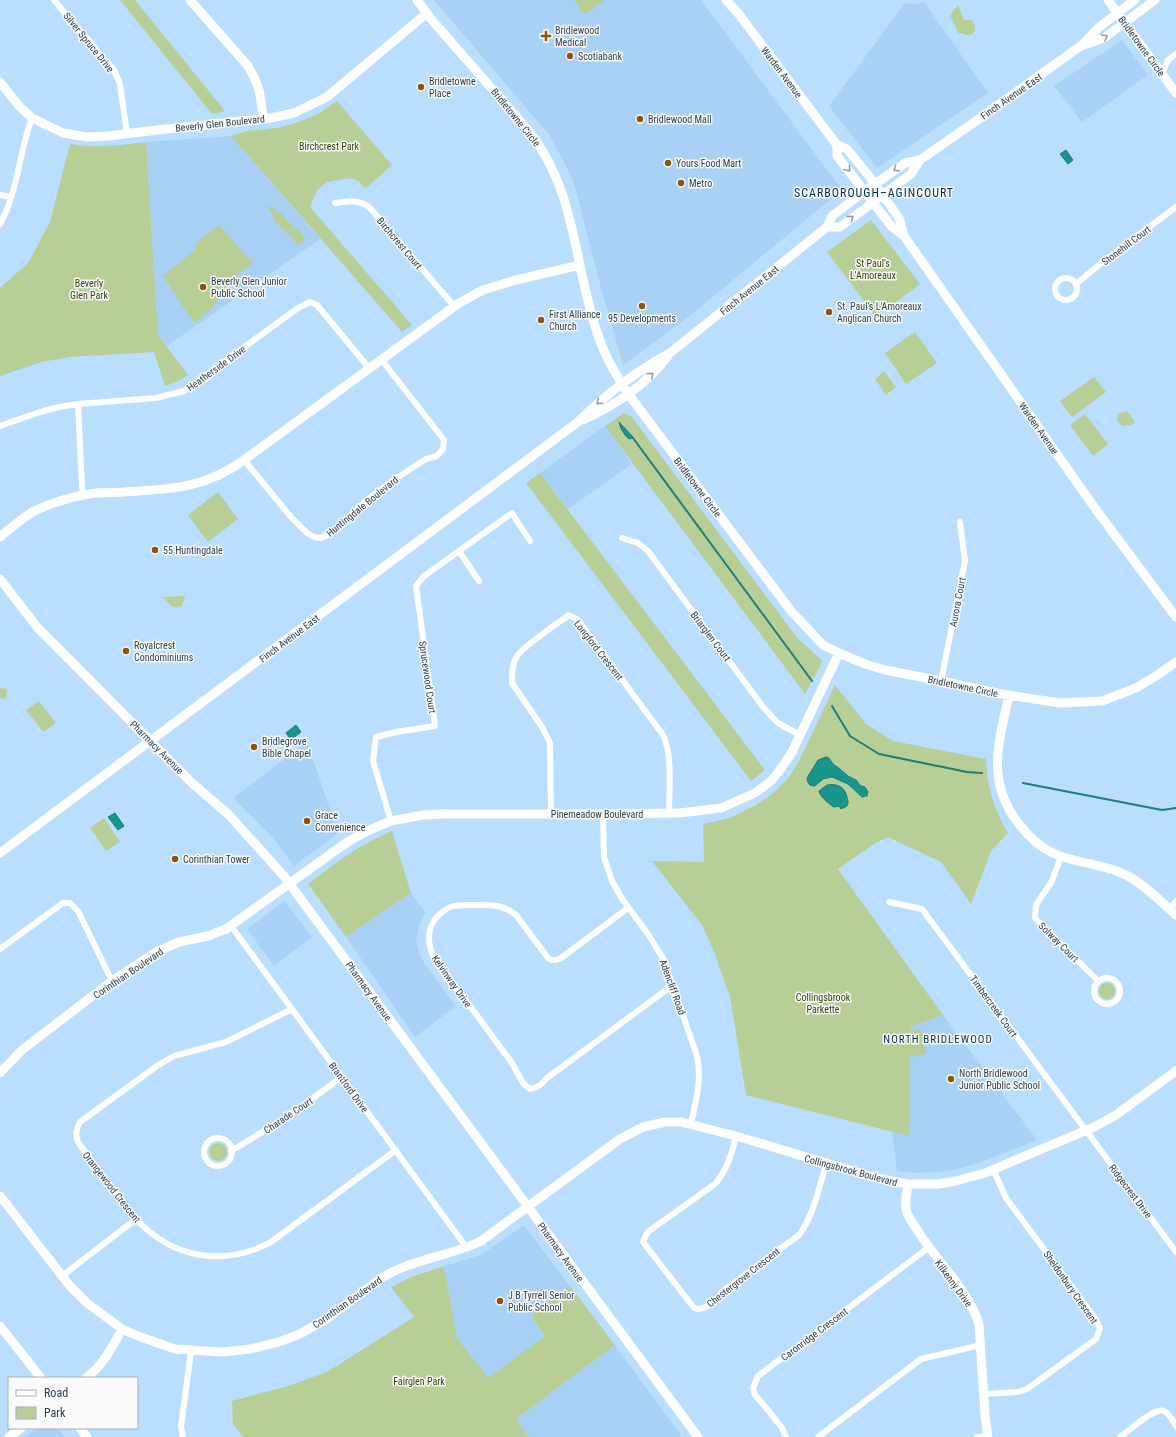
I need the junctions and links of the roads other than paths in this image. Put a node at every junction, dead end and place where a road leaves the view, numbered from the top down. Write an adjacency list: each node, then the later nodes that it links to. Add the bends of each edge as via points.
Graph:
1 (54, 0): 18 (street, Silver Spruce Drive, via 114,70 120,84)
2 (190, 0): 17 (street, via 251,72 260,91)
3 (417, 0): 8 (street, Bridletowne Circle)
4 (726, 0): 19 (street, Warden Avenue)
5 (1108, 0): 9 (street, Bridletowne Circle)
6 (1135, 0): 9 (street, Finch Avenue East)
7 (1156, 0): 10 (street, Finch Avenue East)
8 (427, 13): 17 (street, Beverly Glen Boulevard, via 327,97 294,113); 32 (street, Bridletowne Circle, via 532,135 550,162 565,199)
9 (1117, 13): 10 (street, Bridletowne Circle); 11 (street, Finch Avenue East)
10 (1125, 23): 11 (street, Finch Avenue East, one-way to 10, via 1104,38); 13 (street, Bridletowne Circle)
11 (1082, 45): 20 (street, Finch Avenue East)
12 (1176, 54): 13 (street, via 1168,60)
13 (1162, 73): 15 (street, Bridletowne Circle)
14 (0, 82): 16 (street, Beverly Glen Boulevard)
15 (1176, 93)
16 (32, 118): 18 (street, Beverly Glen Boulevard, via 63,132 87,137); 25 (street)
17 (263, 119): 18 (street, Beverly Glen Boulevard)
18 (127, 134)
19 (837, 145): 21 (street, Warden Avenue, via 847,149); 22 (street, Warden Avenue, one-way to 22, via 837,156)
20 (920, 160): 21 (street, Finch Avenue East, one-way to 21, via 905,164); 24 (street, Finch Avenue East, via 911,174)
21 (875, 184): 22 (street, Finch Avenue East); 24 (street, Warden Avenue)
22 (865, 191): 26 (street, Warden Avenue); 30 (street, Finch Avenue East, via 832,216)
23 (0, 195): 25 (street)
24 (882, 195): 26 (street, Finch Avenue East); 31 (street, Warden Avenue, via 899,218)
25 (10, 197): 29 (street)
26 (873, 202): 30 (street, Finch Avenue East, one-way to 26, via 840,227); 31 (street, Warden Avenue, via 892,227)
27 (335, 203): 34 (street, Birchcrest Court, via 354,201 370,208)
28 (1176, 207): 33 (street, Stonehill Court)
29 (0, 224)
30 (827, 226): 35 (street, Finch Avenue East)
31 (904, 236): 52 (street, Warden Avenue, via 1097,511)
32 (580, 265): 34 (street, via 483,290); 38 (street, Bridletowne Circle, via 598,338)
33 (1076, 284)
34 (454, 306): 36 (street)
35 (670, 353): 38 (street, Finch Avenue East); 39 (street, Finch Avenue East, one-way to 35, via 658,368)
36 (381, 359): 37 (street); 43 (street, Huntingdale Boulevard, via 444,440 443,449 437,456 426,459 392,481 330,534 321,538 307,533 291,517)
37 (369, 368): 40 (street, Heatherside Drive, via 317,305 310,302 298,308 184,391 156,398); 43 (street)
38 (621, 384): 39 (street, Bridletowne Circle); 41 (street, Finch Avenue East, one-way to 41, via 598,401)
39 (629, 394): 41 (street, Finch Avenue East, via 605,410); 53 (street, Bridletowne Circle, via 791,611 823,645)
40 (78, 404): 42 (street, Heatherside Drive, via 40,412); 44 (street)
41 (578, 422): 58 (street, Finch Avenue East)
42 (0, 426)
43 (244, 460): 44 (street, via 219,475 180,488)
44 (84, 495): 46 (street, via 34,512)
45 (960, 522): 55 (street, Aurora Court, via 965,561)
46 (0, 536)
47 (622, 538): 57 (street, Briarglen Court, via 638,543 648,551 763,707 778,723)
48 (530, 541): 49 (street, Sprucewood Court, via 512,513)
49 (459, 551): 51 (street); 62 (street, Sprucewood Court, via 423,577 416,586 435,726 376,737 373,761)
50 (0, 580): 58 (street, Pharmacy Avenue, via 37,627)
51 (479, 581)
52 (1176, 617)
53 (839, 653): 55 (street, Bridletowne Circle, via 885,670); 57 (street, Pinemeadow Boulevard)
54 (1176, 662): 56 (street, Bridletowne Circle, via 1136,688 1102,701 1060,703)
55 (941, 681): 56 (street, Bridletowne Circle)
56 (1009, 696): 64 (street, via 997,762 997,775 1003,797 1010,812 1027,834 1047,850)
57 (800, 736): 59 (street, Pinemeadow Boulevard, via 780,770 755,793 721,808)
58 (151, 741): 63 (street, Finch Avenue East); 65 (street, Pharmacy Avenue, via 192,783 228,814)
59 (669, 813): 60 (street, Longford Crescent, via 669,761 663,735 578,620 569,616 518,655 513,665 512,683 550,743); 61 (street, Pinemeadow Boulevard)
60 (550, 814): 61 (street, Pinemeadow Boulevard); 62 (street, Pinemeadow Boulevard, via 438,814)
61 (603, 814): 68 (street, Adencliff Road, via 604,856 612,881)
62 (391, 821): 65 (street, Pinemeadow Boulevard, via 356,837)
63 (0, 853)
64 (1061, 856): 69 (street, via 1100,865 1127,875); 73 (street, Solway Court, via 1052,880 1036,904 1035,918)
65 (290, 883): 70 (street, Corinthian Boulevard); 88 (street, Pharmacy Avenue)
66 (1176, 901): 69 (street)
67 (889, 902): 80 (street, Timbercreek Court, via 922,909)
68 (628, 908): 74 (street, Adencliff Road, via 662,955); 74 (street, Kelvinway Drive, via 554,961 548,958 516,915 498,906 449,907 432,923 429,947 523,1083 530,1088 541,1085)
69 (1173, 913)
70 (231, 926): 72 (street, Corinthian Boulevard, via 208,936 171,944); 75 (street, Brantford Drive)
71 (0, 949): 72 (street, via 63,903 70,903 78,911)
72 (112, 981): 77 (street, Corinthian Boulevard, via 22,1050)
73 (1098, 981): 73 (street, via 1094,988 1098,1001 1110,1004 1118,999 1121,991 1115,980 1106,978)
74 (673, 986): 79 (street, Adencliff Road, via 698,1061 700,1082)
75 (292, 1009): 78 (street, Brantford Drive); 89 (street, Orangewood Crescent, via 226,1042 174,1056 80,1122 76,1130 78,1142)
76 (1176, 1071): 80 (street, Collingsbrook Boulevard, via 1116,1115)
77 (0, 1074)
78 (342, 1076): 82 (street, Brantford Drive); 83 (street, Charade Court, via 284,1119)
79 (691, 1124): 81 (street, Collingsbrook Boulevard); 88 (street, Collingsbrook Boulevard, via 665,1122 636,1130 620,1139)
80 (1085, 1131): 85 (street, Collingsbrook Boulevard); 92 (street, Ridgecrest Drive)
81 (736, 1136): 84 (street, Collingsbrook Boulevard); 84 (street, Chestergrove Crescent, via 727,1168 715,1184 649,1231 643,1242 694,1308 703,1309 723,1291 799,1235 810,1216)
82 (396, 1150): 89 (street, Orangewood Crescent, via 271,1242 248,1252 226,1257 196,1255 170,1246 149,1232); 90 (street, Brantford Drive)
83 (231, 1151): 83 (street, Charade Court, via 224,1140 216,1139 206,1146 204,1155 209,1163 218,1166 229,1160)
84 (826, 1164): 86 (street, Collingsbrook Boulevard)
85 (993, 1169): 86 (street, Collingsbrook Boulevard, via 956,1181); 100 (street, Sheldonbury Crescent, via 1006,1198 1100,1328 1096,1339 1027,1389)
86 (908, 1184): 91 (street, Kilkenny Drive, via 908,1216)
87 (0, 1196): 93 (street, Corinthian Boulevard)
88 (529, 1207): 90 (street, Corinthian Boulevard, via 486,1238); 108 (street, Pharmacy Avenue)
89 (136, 1219): 93 (street)
90 (467, 1248): 97 (street, Corinthian Boulevard, via 392,1271 328,1318 300,1334 279,1342 238,1351)
91 (928, 1248): 96 (street, Kilkenny Drive, via 973,1308 979,1324); 109 (street, Caronridge Crescent, via 758,1376 754,1388 755,1395)
92 (1176, 1252)
93 (62, 1276): 95 (street, Corinthian Boulevard, via 87,1303)
94 (0, 1326): 98 (street)
95 (122, 1329): 97 (street, Corinthian Boulevard, via 175,1349); 99 (street, via 108,1355)
96 (981, 1345): 100 (street, Kilkenny Drive); 110 (street, via 921,1359)
97 (191, 1351): 107 (street)
98 (40, 1377)
99 (87, 1377)
100 (984, 1394): 104 (street, Kilkenny Drive)
101 (1176, 1426): 112 (street, via 1165,1412 1159,1410)
102 (20, 1429): 105 (street)
103 (81, 1429): 106 (street)
104 (988, 1436): 111 (street)
105 (8, 1437)
106 (87, 1437)
107 (183, 1437)
108 (698, 1437)
109 (786, 1437)
110 (818, 1437)
111 (977, 1437)
112 (1120, 1437)

